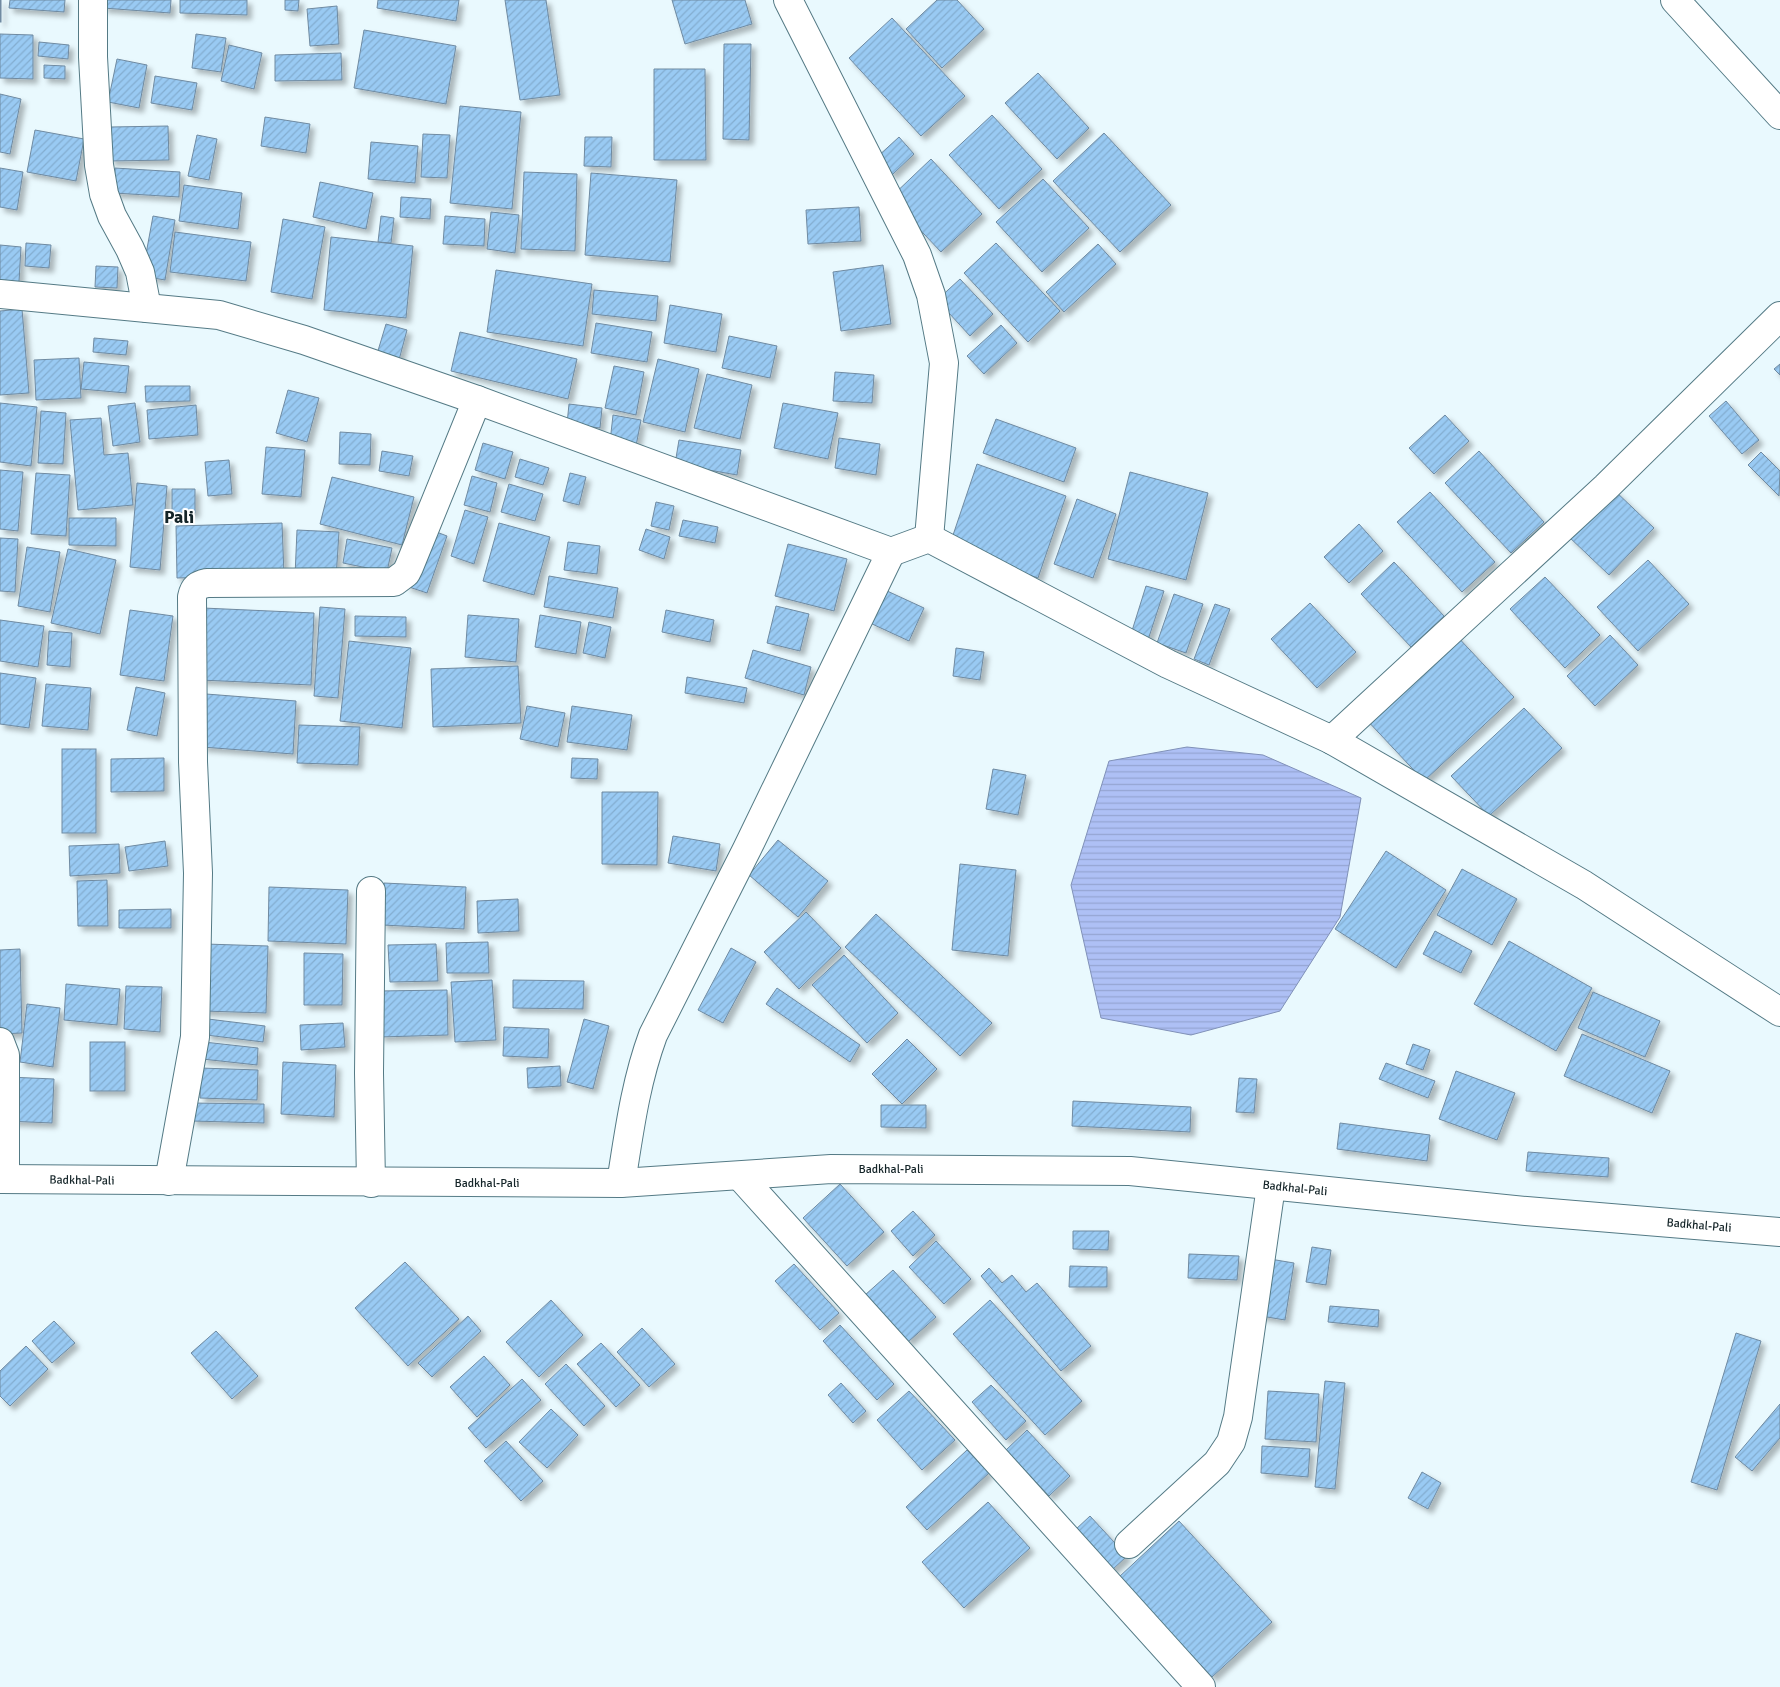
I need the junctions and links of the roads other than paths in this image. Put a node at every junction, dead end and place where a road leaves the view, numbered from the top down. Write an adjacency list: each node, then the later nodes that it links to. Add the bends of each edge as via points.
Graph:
1 (93, 0): 6 (street, via 93,58 101,175 112,216 140,272)
2 (788, 0): 9 (street, via 917,255 930,295 944,363)
3 (1675, 0): 4 (street)
4 (1780, 115)
5 (0, 294): 6 (street)
6 (147, 308): 8 (street, via 220,315 304,340)
7 (1780, 316): 11 (street, via 1606,487)
8 (477, 400): 10 (street); 17 (street, via 406,573 400,579 394,582 207,583 194,589 193,762 198,873 195,1037)
9 (929, 538): 10 (street); 11 (street, via 1168,664)
10 (891, 552): 19 (street, via 652,1035 634,1098)
11 (1332, 740): 13 (street, via 1584,884)
12 (371, 891): 18 (street)
13 (1780, 1012)
14 (0, 1042): 16 (street, via 5,1055)
15 (741, 1177): 19 (street, Badkhal-Pali); 20 (street, Badkhal-Pali, via 831,1169 1130,1171); 23 (street)
16 (2, 1179): 17 (street, Badkhal-Pali)
17 (169, 1181): 18 (street, Badkhal-Pali)
18 (371, 1183): 19 (street, Badkhal-Pali)
19 (621, 1184)
20 (1271, 1186): 21 (street, Badkhal-Pali); 22 (street, via 1238,1417 1231,1442 1217,1463)
21 (1780, 1232)
22 (1129, 1544)
23 (1201, 1687)

